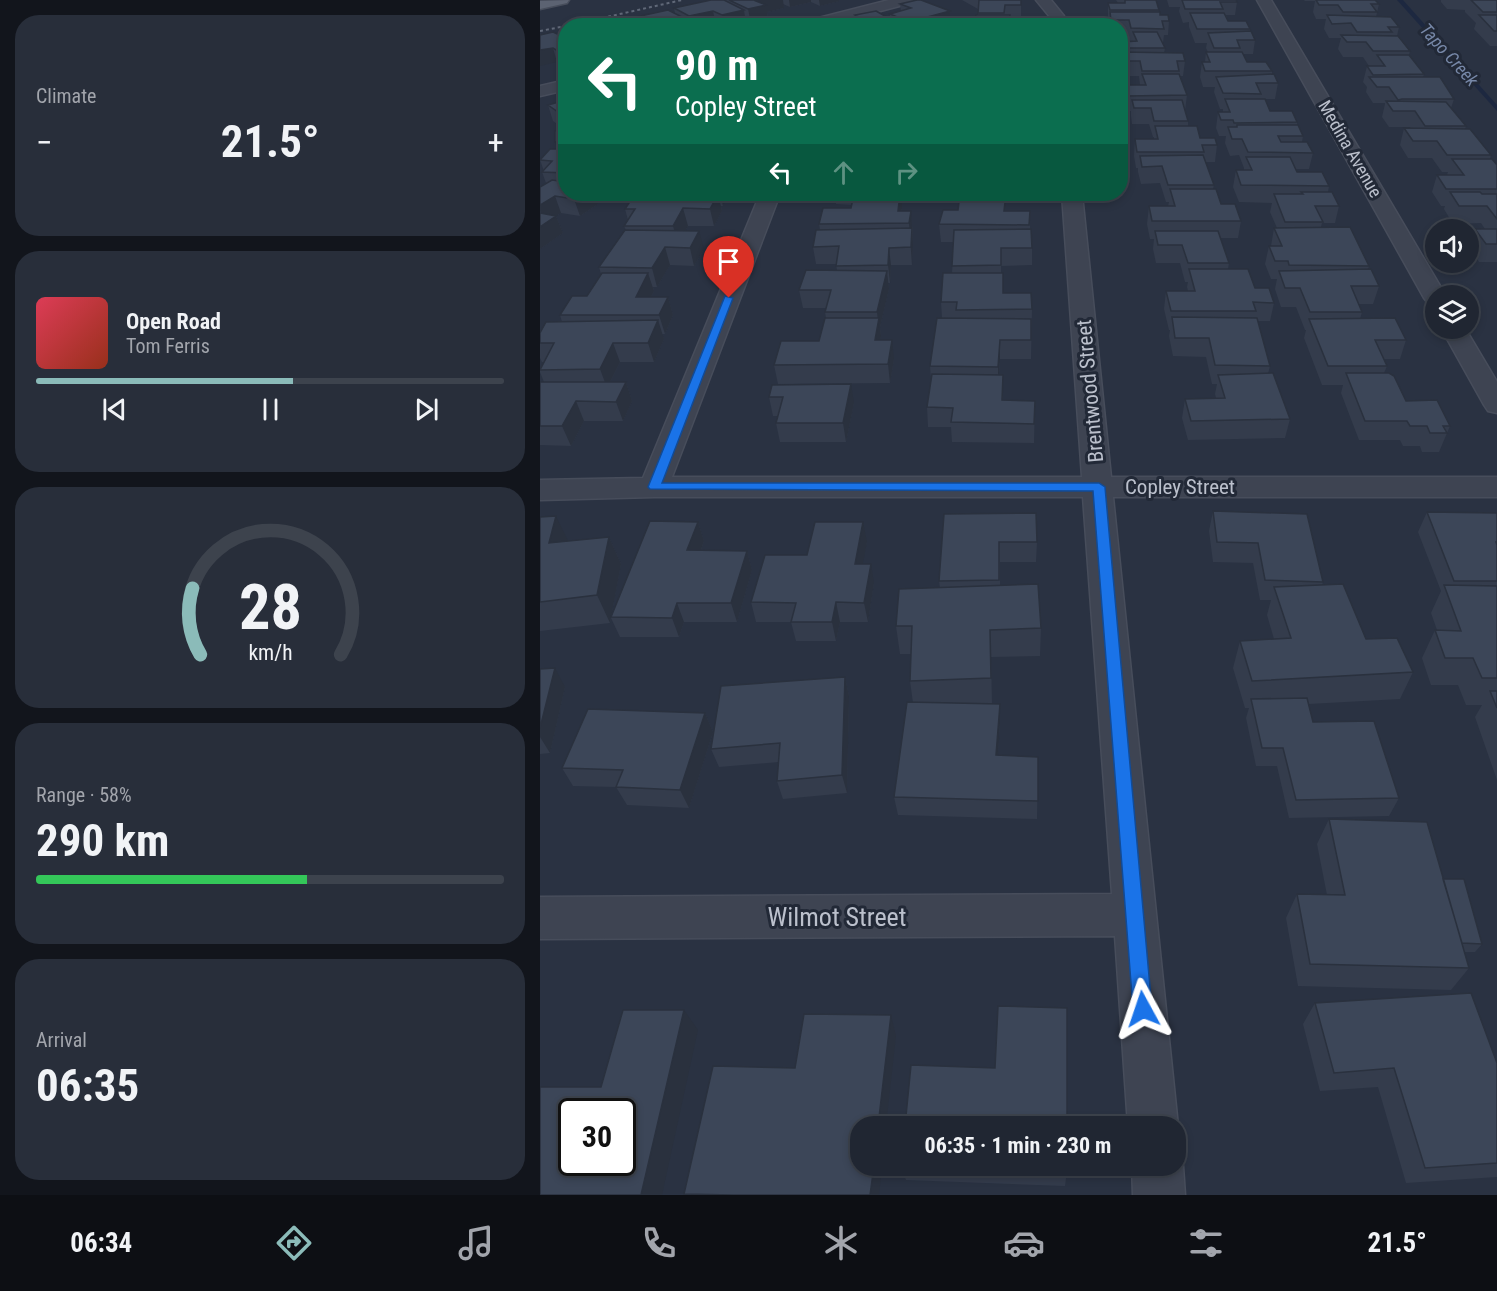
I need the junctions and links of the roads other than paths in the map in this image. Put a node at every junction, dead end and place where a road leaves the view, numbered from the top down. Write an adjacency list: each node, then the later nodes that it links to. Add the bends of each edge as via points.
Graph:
1 (562, 0): 5 (main road)
2 (906, 0): 6 (street)
3 (1043, 0): 7 (street)
4 (1264, 0): 12 (street, Medina Avenue)
5 (540, 5)
6 (835, 18)
7 (1057, 18)
8 (558, 87): 9 (street)
9 (540, 91)
10 (767, 201): 16 (street)
11 (1073, 201): 17 (street, Brentwood Street)
12 (1428, 285)
13 (1459, 339): 14 (street)
14 (1497, 405)
15 (1497, 486): 17 (street, Copley Street)
16 (654, 487): 17 (street, Copley Street); 18 (street, Copley Street)
17 (1099, 487): 19 (street, Brentwood Street)
18 (540, 490)
19 (1134, 915): 20 (street, Wilmot Street); 21 (street, Brentwood Street)
20 (540, 918)
21 (1152, 1116)
22 (1158, 1176): 23 (street)
23 (1159, 1195)

